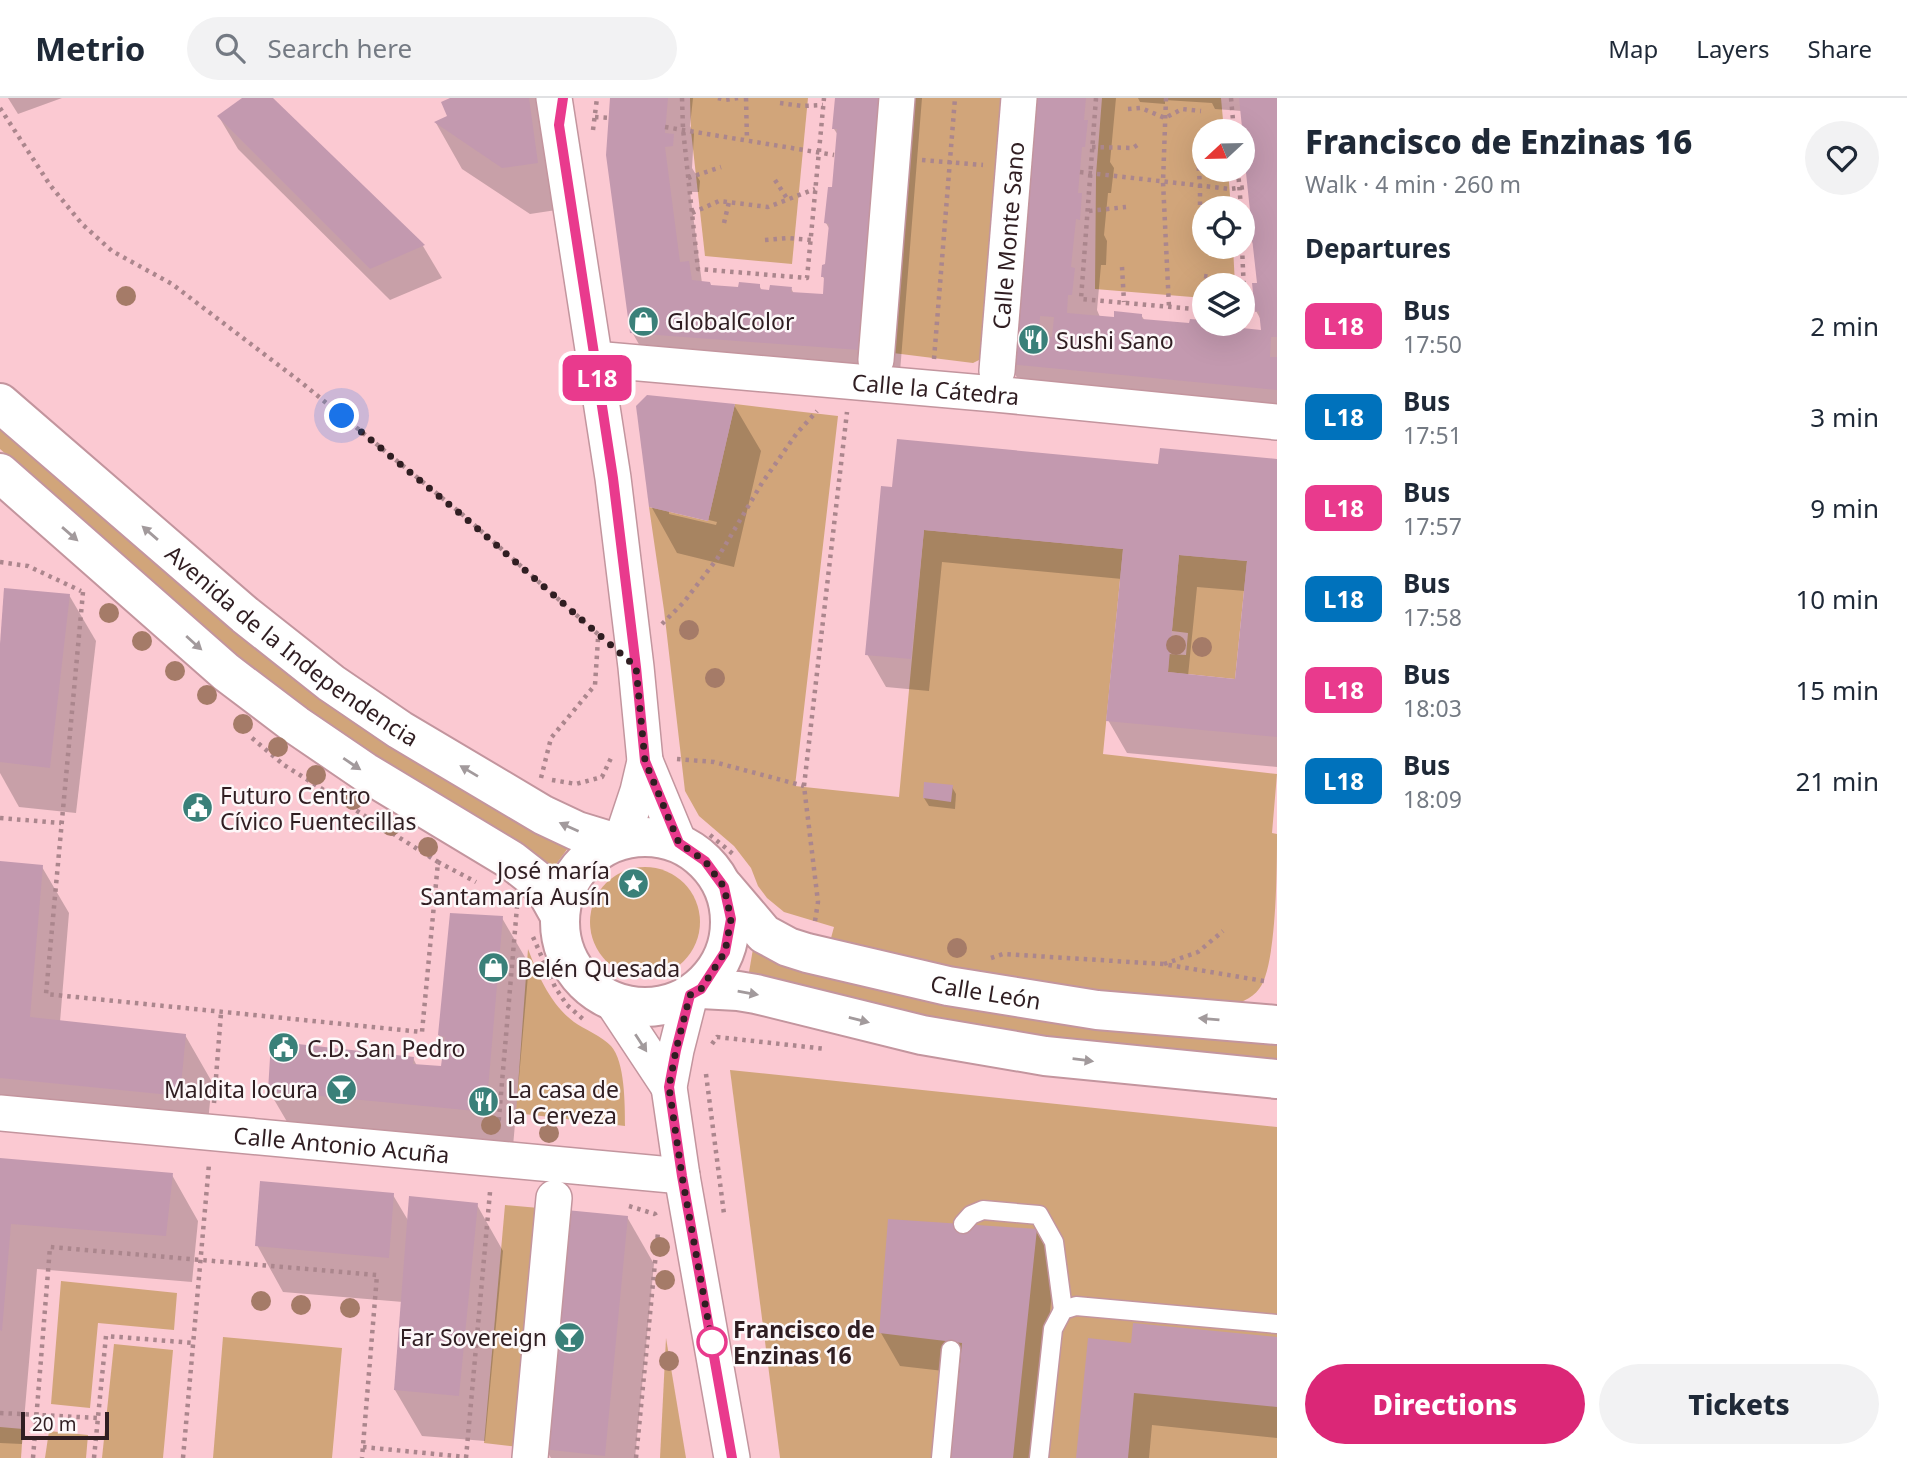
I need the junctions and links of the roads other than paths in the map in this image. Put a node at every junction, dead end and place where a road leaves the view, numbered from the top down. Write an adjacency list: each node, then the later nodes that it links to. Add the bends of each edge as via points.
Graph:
1 (897, 98): 5 (street)
2 (1019, 98): 6 (street, Calle Monte Sano)
3 (559, 107): 4 (street)
4 (594, 359): 8 (street, Calle la Cátedra); 11 (street, via 636,667)
5 (876, 360)
6 (997, 371)
7 (0, 403): 12 (main road, Avenida de la Independencia, one-way to 7, via 577,831 534,792 400,730 331,683 245,615)
8 (1277, 422)
9 (0, 474): 10 (main road)
10 (16, 500): 15 (main road, one-way to 15, via 296,725 534,878 546,891)
11 (642, 759): 12 (street, via 638,791); 13 (street)
12 (618, 841): 13 (main road, via 641,836); 15 (main road, via 587,860)
13 (679, 843): 14 (main road, via 705,861)
14 (724, 887): 16 (main road, via 731,919 725,952); 18 (main road, Calle León, one-way to 14, via 1097,1010 948,986 807,953 764,934)
15 (539, 922): 17 (main road, via 561,934 573,968 597,993)
16 (696, 992): 17 (main road, via 665,1005); 19 (main road, one-way to 19, via 756,994 922,1035 1045,1056); 20 (street)
17 (599, 1011): 20 (street, one-way to 20)
18 (1277, 1025)
19 (1277, 1079)
20 (669, 1087): 22 (street)
21 (0, 1113): 22 (street, Calle Antonio Acuña)
22 (682, 1176): 29 (street)
23 (554, 1198): 28 (street)
24 (963, 1224): 25 (lane, via 983,1210 1039,1215 1054,1242)
25 (1063, 1310): 26 (lane, via 1076,1306); 31 (lane, via 1053,1329)
26 (1277, 1324)
27 (951, 1350): 30 (lane)
28 (530, 1458)
29 (732, 1458)
30 (941, 1458)
31 (1039, 1458)

